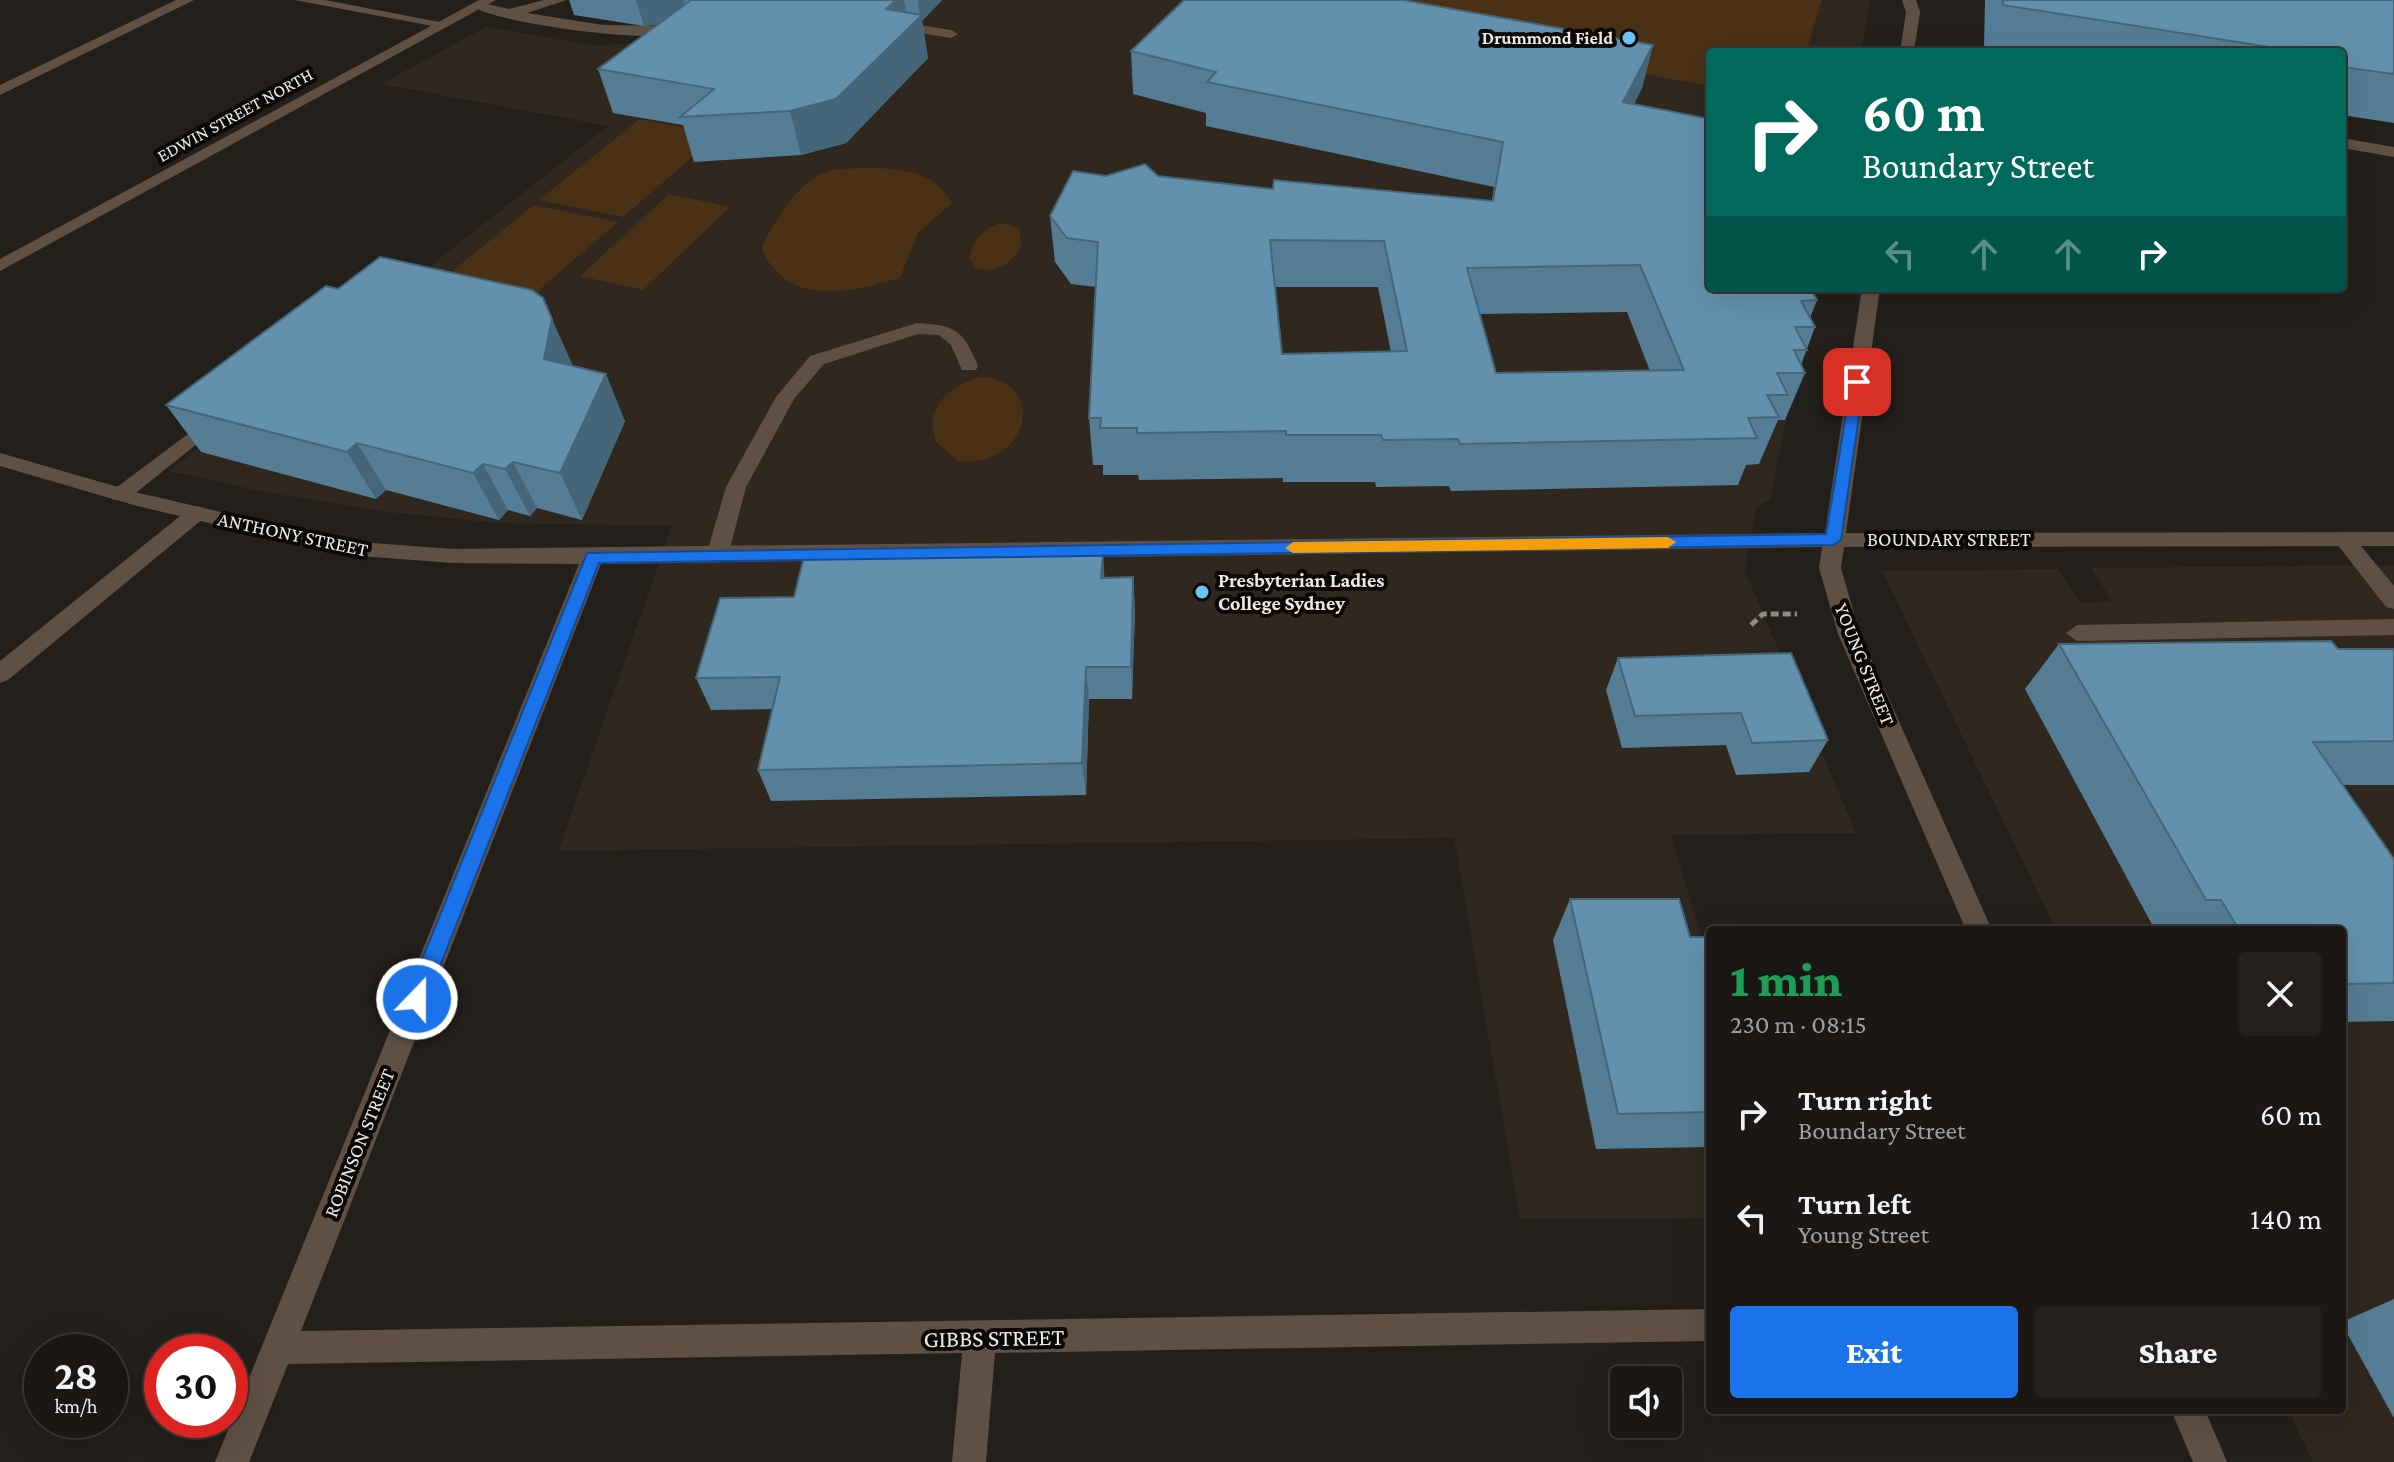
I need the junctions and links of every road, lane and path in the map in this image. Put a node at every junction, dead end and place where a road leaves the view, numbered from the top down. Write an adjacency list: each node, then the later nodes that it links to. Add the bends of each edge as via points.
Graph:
1 (187, 0): 12 (street)
2 (301, 0): 8 (street)
3 (560, 0): 6 (street)
4 (1909, 0): 11 (street, via 1913,12)
5 (484, 3): 6 (street); 8 (street, EDWIN STREET NORTH)
6 (510, 13): 9 (street, via 625,32)
7 (875, 22): 10 (street)
8 (443, 24): 15 (street, EDWIN STREET NORTH)
9 (701, 28)
10 (951, 34)
11 (1908, 48)
12 (0, 91)
13 (2346, 144): 14 (street)
14 (2394, 152)
15 (0, 266)
16 (1870, 292): 24 (street, YOUNG STREET)
17 (969, 366): 25 (street, via 959,343 944,330 917,328 817,360 786,397 736,487)
18 (235, 404): 20 (street)
19 (0, 459): 20 (street, ANTHONY STREET)
20 (120, 495): 21 (street, ANTHONY STREET)
21 (197, 513): 26 (street, ANTHONY STREET, via 346,548 453,556); 30 (street)
22 (2344, 539): 23 (street, BOUNDARY STREET); 24 (street, BOUNDARY STREET); 27 (street)
23 (2394, 539)
24 (1833, 540): 25 (street, BOUNDARY STREET); 31 (street, YOUNG STREET, via 1830,568 1849,634)
25 (717, 556): 26 (street, BOUNDARY STREET)
26 (593, 557): 34 (street, ROBINSON STREET)
27 (2394, 601)
28 (2394, 627): 29 (street)
29 (2077, 633)
30 (0, 674)
31 (1977, 926)
32 (1706, 1325): 33 (street, GIBBS STREET)
33 (980, 1339): 34 (street, GIBBS STREET); 37 (street)
34 (277, 1348): 36 (street, ROBINSON STREET)
35 (2190, 1414): 38 (street)
36 (232, 1462)
37 (969, 1462)
38 (2210, 1462)

